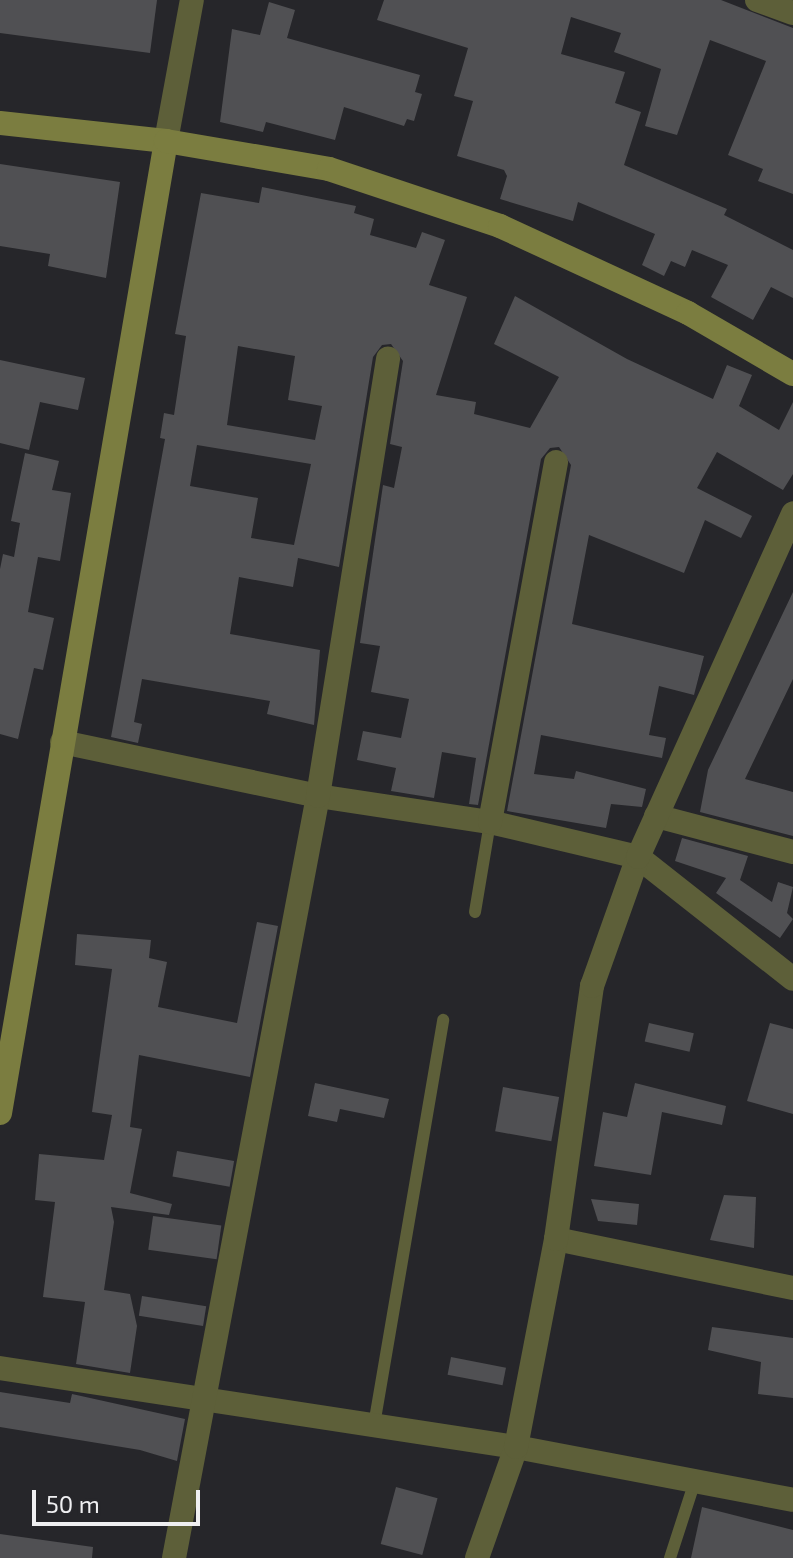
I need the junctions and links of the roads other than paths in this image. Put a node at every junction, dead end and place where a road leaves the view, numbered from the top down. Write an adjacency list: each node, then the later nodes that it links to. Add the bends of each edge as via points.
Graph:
1 (192, 0): 5 (street)
2 (757, 0): 3 (street)
3 (793, 13)
4 (0, 123): 5 (main road)
5 (166, 141): 7 (main road, via 329,169 500,226 688,313); 10 (main road)
6 (388, 359): 11 (street)
7 (793, 374)
8 (556, 462): 13 (street)
9 (793, 513): 12 (street)
10 (62, 742): 11 (street); 19 (main road)
11 (318, 796): 13 (street); 23 (street)
12 (656, 816): 14 (street); 15 (street)
13 (490, 822): 15 (street); 16 (lane)
14 (793, 852)
15 (638, 857): 17 (street); 20 (street, via 592,986)
16 (475, 912)
17 (793, 979)
18 (443, 1020): 24 (lane)
19 (0, 1113)
20 (556, 1239): 21 (street); 25 (street)
21 (793, 1288)
22 (0, 1368): 23 (street)
23 (208, 1398): 24 (street); 28 (street)
24 (374, 1425): 25 (street)
25 (516, 1447): 26 (street); 29 (street)
26 (695, 1481): 27 (street); 30 (lane)
27 (793, 1500)
28 (174, 1558)
29 (477, 1558)
30 (670, 1558)

